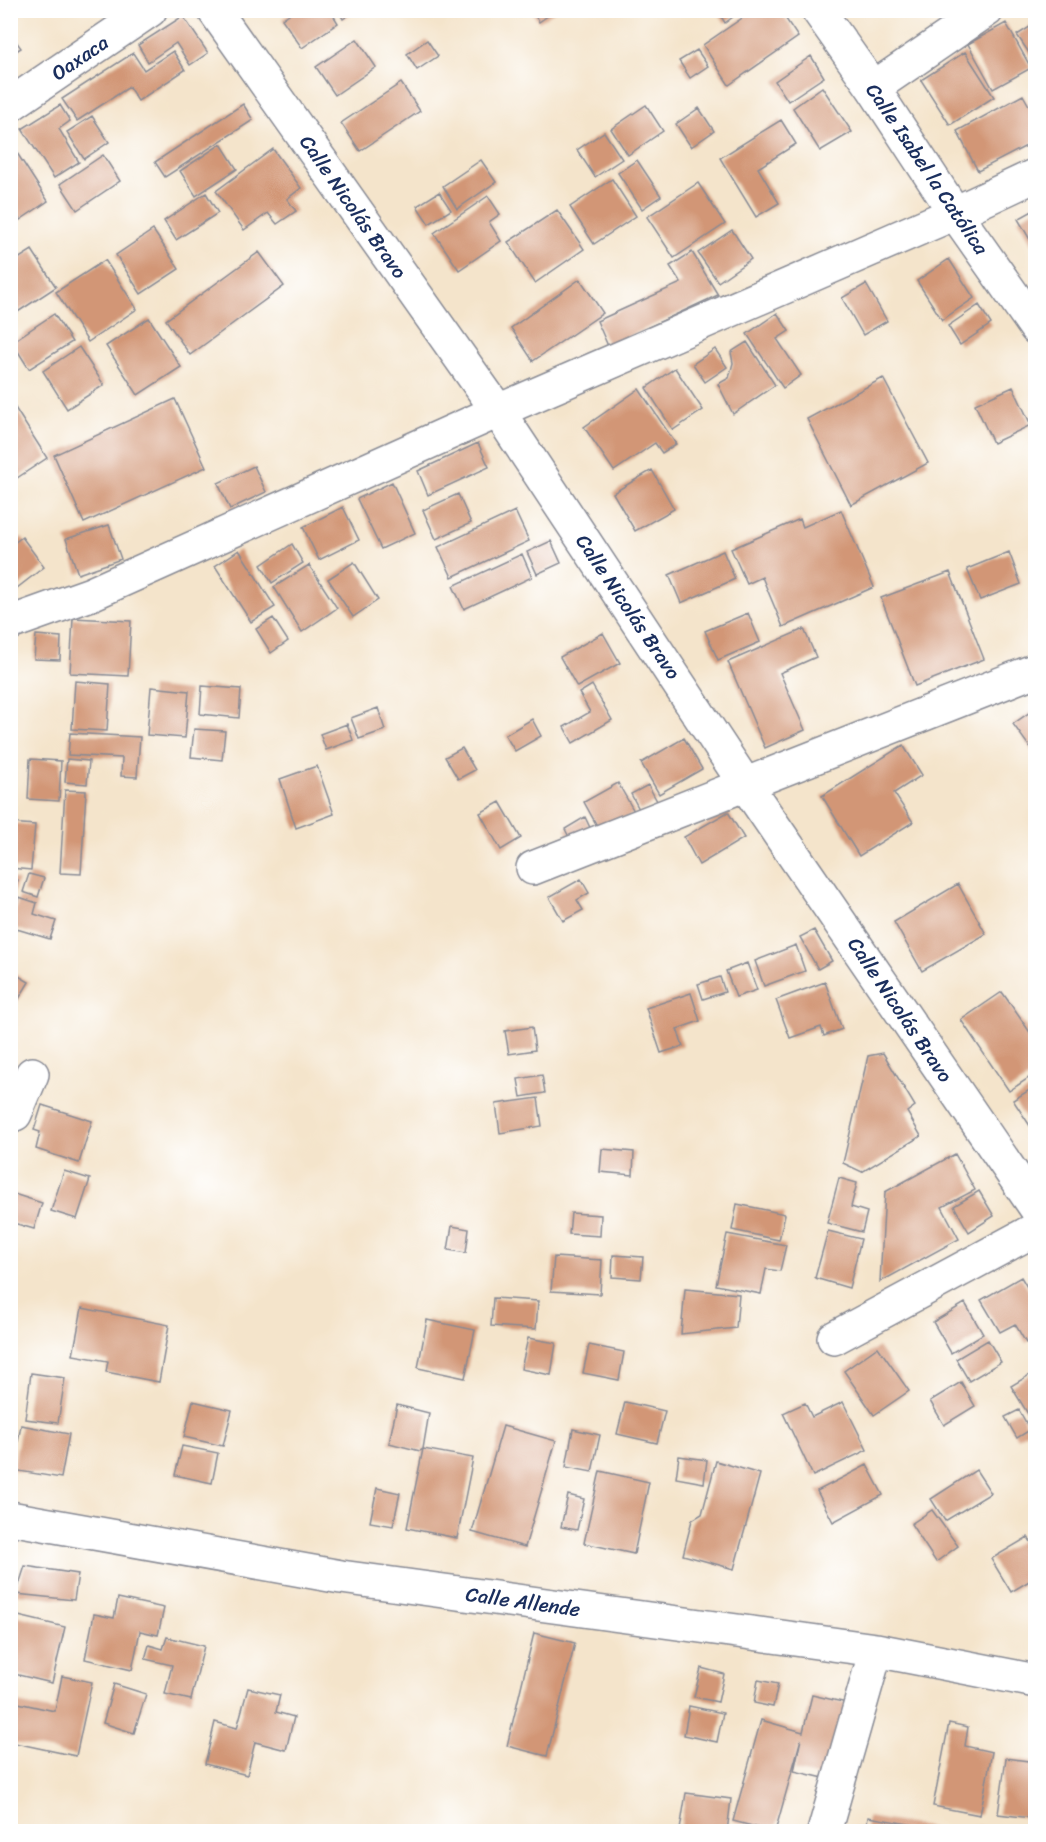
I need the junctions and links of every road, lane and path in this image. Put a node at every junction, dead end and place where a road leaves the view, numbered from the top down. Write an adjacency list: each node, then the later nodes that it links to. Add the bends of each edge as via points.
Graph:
1 (150, 10): 6 (street, Oaxaca)
2 (214, 10): 10 (street, Calle Nicolás Bravo)
3 (818, 10): 5 (street, Calle Isabel la Católica)
4 (987, 10): 5 (street)
5 (873, 88): 8 (street, Calle Isabel la Católica)
6 (10, 105)
7 (1035, 175): 8 (street)
8 (955, 213): 9 (street, Calle Isabel la Católica); 10 (street)
9 (1035, 328)
10 (498, 411): 11 (street, via 91,594); 13 (street, Calle Nicolás Bravo)
11 (10, 623)
12 (1035, 670): 13 (street)
13 (745, 784): 14 (street); 17 (street, Calle Nicolás Bravo)
14 (533, 868)
15 (32, 1074): 16 (street, via 15,1114)
16 (10, 1116)
17 (1035, 1208)
18 (1035, 1229): 19 (street)
19 (834, 1338)
20 (10, 1518): 21 (street, Calle Allende, via 341,1577)
21 (876, 1650): 22 (street, Calle Allende); 23 (street)
22 (1035, 1681)
23 (824, 1832)

